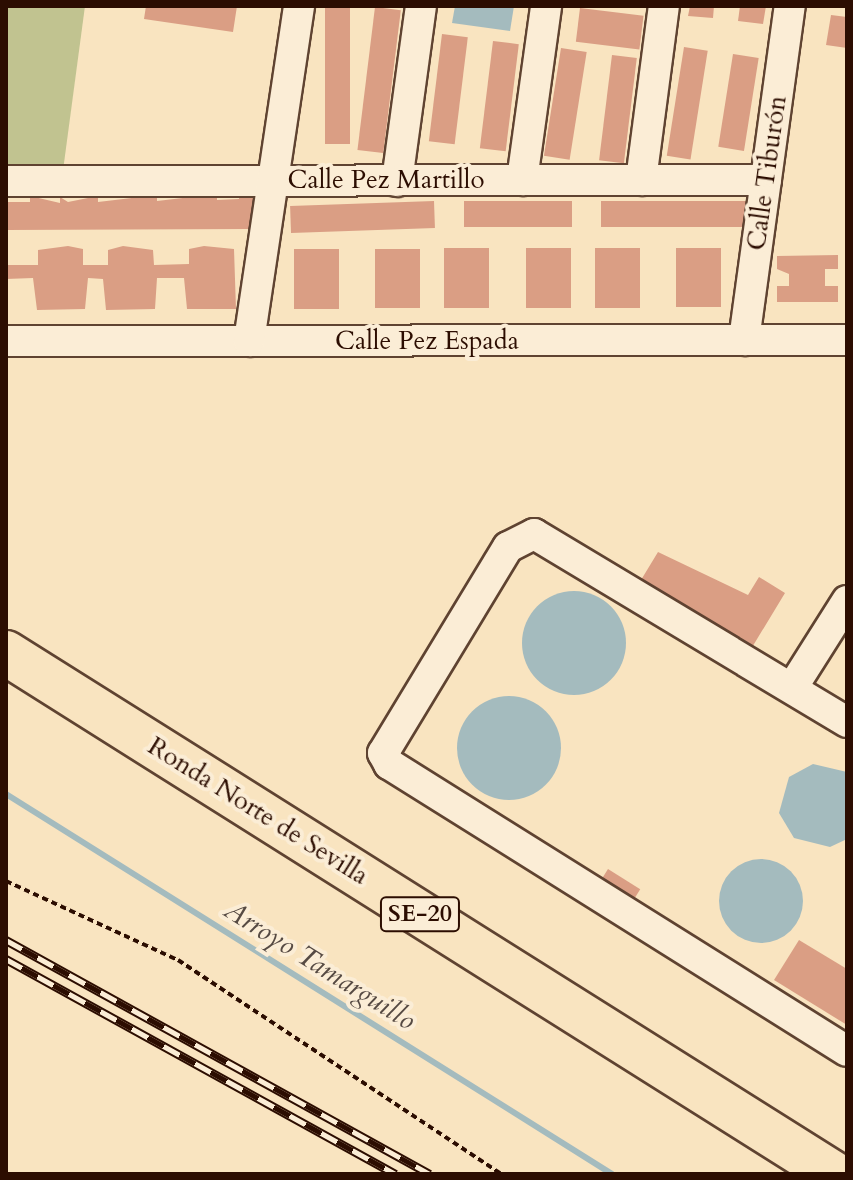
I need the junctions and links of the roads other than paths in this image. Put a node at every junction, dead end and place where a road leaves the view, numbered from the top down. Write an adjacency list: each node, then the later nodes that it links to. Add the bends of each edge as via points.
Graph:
1 (299, 6): 10 (street)
2 (421, 6): 11 (street)
3 (546, 6): 6 (street)
4 (664, 6): 7 (street)
5 (790, 6): 8 (street, Calle Tiburón)
6 (522, 180): 7 (street, Calle Pez Martillo); 11 (street, Calle Pez Martillo)
7 (641, 180): 8 (street, Calle Pez Martillo)
8 (766, 180): 12 (street, Calle Tiburón)
9 (6, 181): 10 (street, Calle Pez Martillo)
10 (273, 181): 11 (street, Calle Pez Martillo); 15 (street)
11 (397, 181)
12 (744, 340): 13 (street, Calle Pez Espada); 15 (street, Calle Pez Espada)
13 (847, 340)
14 (6, 341): 15 (street, Calle Pez Espada)
15 (249, 341)
16 (847, 601): 19 (street)
17 (6, 653): 22 (highway, Ronda Norte de Sevilla / SE-20)
18 (6, 683): 24 (highway, Ronda Norte de Sevilla / SE-20)
19 (792, 688): 20 (street); 21 (street, via 534,534 508,547 383,753 389,764)
20 (847, 722)
21 (847, 1051)
22 (679, 1077): 23 (highway); 25 (highway, Ronda Norte de Sevilla / SE-20)
23 (847, 1169)
24 (786, 1174)
25 (834, 1174)

